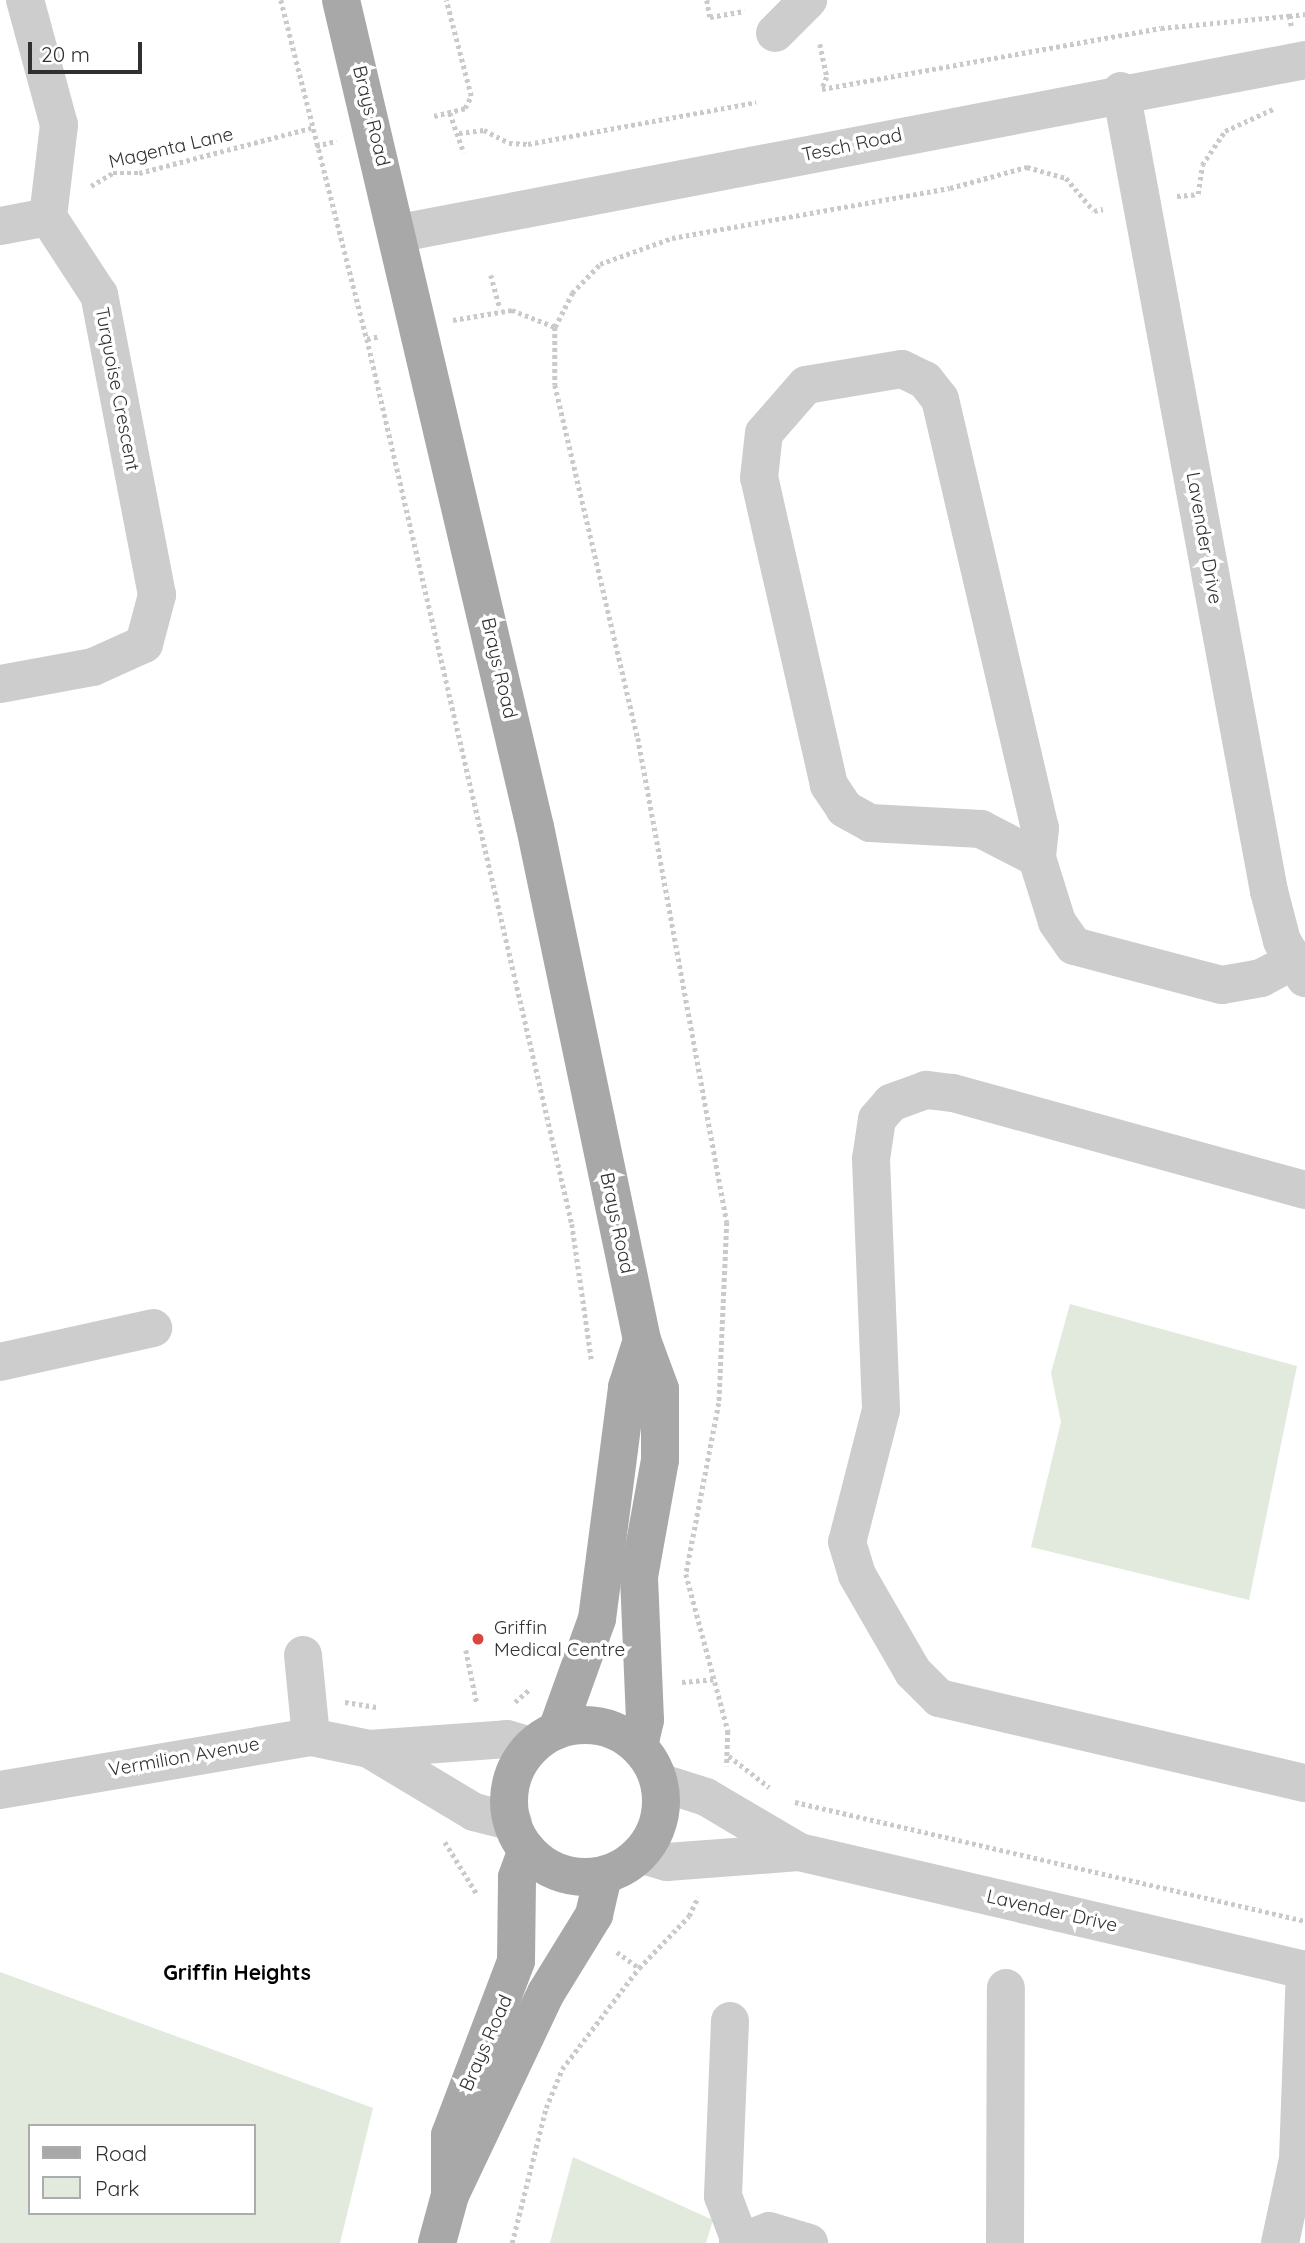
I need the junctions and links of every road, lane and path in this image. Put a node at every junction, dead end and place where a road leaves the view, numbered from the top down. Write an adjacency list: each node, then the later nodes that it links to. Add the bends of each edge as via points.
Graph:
1 (25, 0): 22 (street, via 59,125)
2 (281, 0): 15 (path)
3 (341, 0): 24 (main road, Brays Road)
4 (446, 0): 13 (path, via 471,96 465,108)
5 (1305, 14): 7 (path)
6 (813, 15): 7 (path, via 827,77 821,89 1161,28); 8 (street)
7 (1289, 16): 9 (path)
8 (775, 33)
9 (1298, 43): 10 (street, Tesch Road)
10 (1121, 91): 24 (street, Tesch Road); 35 (street, Lavender Drive, via 1269,891)
11 (756, 102): 16 (path, via 528,144 509,143 484,130)
12 (1281, 107): 20 (path, via 1225,131 1202,165 1198,194)
13 (450, 113): 14 (path); 16 (path)
14 (434, 116)
15 (311, 128): 18 (path); 22 (path, Magenta Lane, via 139,173 113,173)
16 (459, 133): 19 (path)
17 (337, 140): 18 (path)
18 (316, 146): 30 (path)
19 (464, 153)
20 (1181, 196)
21 (1111, 208): 28 (path, via 1094,211 1066,178 1027,166 950,188 672,238 600,264 572,293)
22 (48, 217): 23 (street); 31 (street, Turquoise Crescent, via 99,295 158,595 144,644 93,667)
23 (0, 226)
24 (400, 233): 38 (main road, Brays Road, via 535,827)
25 (491, 275): 26 (path)
26 (500, 309): 27 (path); 28 (path)
27 (477, 314)
28 (555, 327): 43 (path, via 555,385 638,738 727,1222 719,1403 686,1563)
29 (382, 335): 30 (path)
30 (367, 339): 40 (path, via 572,1224)
31 (0, 684)
32 (1025, 771): 33 (street); 33 (street, via 940,399 925,380 902,369 806,385 764,433 759,478 830,785 845,809 870,823); 34 (street, via 1040,828)
33 (981, 829): 34 (street)
34 (1037, 858): 35 (street, via 1057,922 1086,953 1222,985)
35 (1299, 970)
36 (1305, 1189): 55 (street, via 945,1091 912,1092 891,1103 877,1119 871,1159 881,1410 847,1542 857,1575 913,1672 939,1698)
37 (153, 1328): 39 (street)
38 (642, 1340): 49 (main road, Brays Road, via 627,1387 597,1619); 50 (main road, Brays Road, via 660,1389 663,1424 639,1577 645,1720)
39 (0, 1362)
40 (593, 1375)
41 (466, 1650): 47 (path, via 478,1712)
42 (303, 1656): 48 (street)
43 (714, 1679): 45 (path); 52 (path)
44 (536, 1680): 46 (path)
45 (669, 1684)
46 (505, 1706)
47 (468, 1713)
48 (311, 1737): 51 (street, Vermilion Avenue); 56 (street, Vermilion Avenue)
49 (545, 1738): 50 (main road, via 600,1726); 51 (street, Vermilion Avenue); 60 (main road, via 512,1781)
50 (639, 1746): 54 (main road)
51 (369, 1749): 60 (street, Vermilion Avenue)
52 (729, 1756): 53 (path); 57 (path)
53 (723, 1776)
54 (659, 1782): 61 (street, Lavender Drive, via 706,1797); 62 (main road, via 661,1808)
55 (1305, 1783)
56 (0, 1790)
57 (773, 1790)
58 (782, 1795): 66 (path, via 829,1814)
59 (437, 1834): 65 (path, via 460,1859)
60 (520, 1836): 63 (main road, via 562,1873); 72 (main road, Brays Road, via 513,1974 450,2135)
61 (799, 1852): 62 (street, Lavender Drive, via 667,1862); 69 (street, Lavender Drive)
62 (640, 1854): 63 (main road)
63 (603, 1876): 72 (main road, Brays Road, via 594,1915 546,1993)
64 (699, 1887): 68 (path, via 689,1916)
65 (483, 1904)
66 (1305, 1921)
67 (608, 1946): 68 (path)
68 (639, 1968): 75 (path, via 562,2069 545,2108)
69 (1305, 1970): 78 (street, via 1298,2159)
70 (1006, 1988): 77 (street)
71 (730, 2021): 73 (street, via 723,2196)
72 (450, 2195): 74 (main road, Brays Road)
73 (739, 2242): 76 (street, via 769,2231)
74 (437, 2243)
75 (512, 2243)
76 (809, 2243)
77 (1004, 2243)
78 (1280, 2243)

